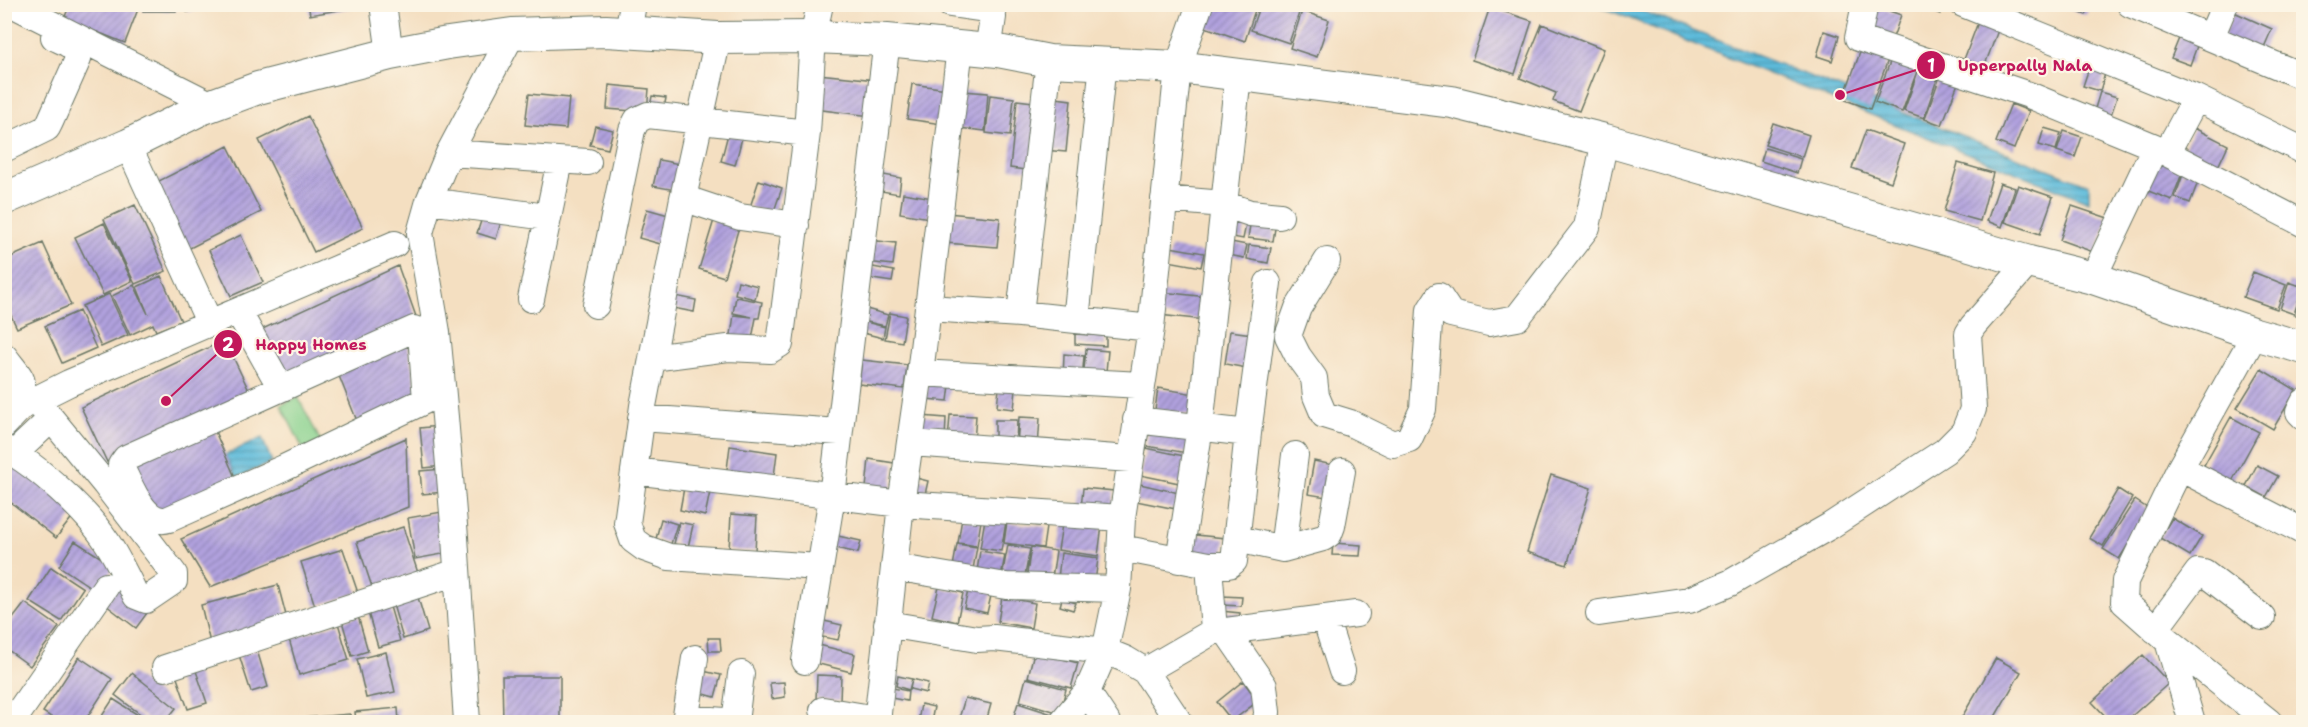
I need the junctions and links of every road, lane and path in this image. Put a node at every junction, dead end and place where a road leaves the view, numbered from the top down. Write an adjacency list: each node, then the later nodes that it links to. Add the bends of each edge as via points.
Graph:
1 (12, 4): 26 (street)
2 (383, 4): 19 (street)
3 (820, 4): 16 (street)
4 (950, 4): 18 (street, via 991,11 993,17)
5 (1007, 4): 18 (street)
6 (1200, 4): 22 (street)
7 (1866, 4): 32 (street, via 1858,38 2029,95)
8 (1963, 4): 25 (street)
9 (2130, 4): 14 (street)
10 (2225, 4): 14 (street)
11 (4, 15): 31 (street, via 72,46 78,59 47,128)
12 (630, 18): 13 (main road, via 606,30); 15 (main road)
13 (512, 34): 19 (main road); 34 (street)
14 (2211, 37): 24 (street)
15 (718, 38): 16 (main road); 27 (street)
16 (813, 38): 17 (main road); 28 (street)
17 (887, 40): 18 (main road); 72 (street)
18 (982, 50): 20 (main road); 53 (street)
19 (390, 54): 26 (main road, via 258,88)
20 (1049, 61): 21 (main road); 54 (street)
21 (1103, 63): 22 (main road); 56 (street)
22 (1178, 67): 23 (main road); 39 (street)
23 (1238, 75): 29 (main road, via 1452,102); 41 (street)
24 (2304, 77)
25 (2196, 98): 32 (street); 33 (street)
26 (212, 105): 30 (main road)
27 (700, 121): 28 (street); 37 (street); 52 (street, via 648,115 637,120)
28 (807, 133): 45 (street)
29 (1605, 140): 47 (street, via 1587,227 1517,318 1489,323 1451,314 1439,296 1430,310 1423,409 1409,440 1393,444 1324,415 1314,378 1288,336 1298,308); 48 (main road)
30 (128, 145): 38 (main road); 55 (street)
31 (4, 149)
32 (2161, 149): 44 (street); 49 (street)
33 (2304, 151)
34 (449, 153): 35 (street); 40 (street)
35 (560, 161): 36 (street); 43 (street)
36 (588, 162)
37 (683, 198): 45 (street, via 740,217); 61 (street)
38 (4, 199)
39 (1164, 199): 41 (street); 57 (street)
40 (429, 201): 43 (street); 92 (street, via 420,233 437,332)
41 (1224, 204): 42 (street, via 1250,213); 71 (street)
42 (1280, 216)
43 (547, 217): 51 (street)
44 (2304, 224)
45 (796, 225): 61 (street, via 780,344 770,350 728,348)
46 (395, 244): 55 (street)
47 (1327, 261)
48 (2029, 262): 49 (main road); 95 (street, via 1968,334 1972,409 1964,432 1945,451 1830,526 1730,583 1689,600)
49 (2093, 278): 58 (main road)
50 (1268, 283): 73 (street)
51 (531, 299)
52 (596, 305)
53 (928, 308): 54 (street); 62 (street)
54 (1020, 314): 56 (street)
55 (224, 317): 64 (street); 66 (street, via 69,383)
56 (1076, 320): 57 (street)
57 (1151, 328): 63 (street)
58 (2255, 334): 59 (main road); 78 (street)
59 (2304, 348)
60 (4, 356): 66 (street, via 23,381)
61 (652, 358): 68 (street)
62 (921, 373): 63 (street); 74 (street)
63 (1141, 385): 69 (street)
64 (272, 392): 64 (street, via 414,329 421,333 426,400 169,519 152,518 122,469 126,458)
65 (2304, 402): 67 (street, via 2299,412)
66 (16, 410): 70 (street)
67 (2304, 417)
68 (641, 418): 72 (street); 79 (street)
69 (1137, 420): 71 (street); 77 (street)
70 (45, 424): 75 (street); 75 (street, via 152,544 174,574 174,581 146,600 136,596 103,536 60,489)
71 (1200, 427): 73 (street); 88 (street)
72 (839, 432): 81 (street)
73 (1248, 433): 85 (street)
74 (910, 443): 77 (street); 82 (street)
75 (9, 451)
76 (1295, 456): 87 (street)
77 (1130, 459): 83 (street)
78 (2180, 468): 84 (street); 101 (street, via 2125,581 2124,602)
79 (634, 471): 81 (street); 90 (street, via 627,523 633,540 644,548 669,557)
80 (1342, 471): 87 (street, via 1329,534)
81 (832, 496): 82 (street); 90 (street)
82 (900, 504): 83 (street); 91 (street)
83 (1122, 518): 86 (street)
84 (2304, 532)
85 (1237, 539): 87 (street); 89 (street, via 1232,564)
86 (1121, 548): 88 (street); 94 (street)
87 (1283, 549)
88 (1179, 560): 89 (street)
89 (1209, 565): 100 (street)
90 (819, 567): 104 (street)
91 (894, 567): 94 (street, via 1006,586); 99 (street)
92 (457, 572): 105 (street); 115 (street)
93 (106, 586): 114 (street)
94 (1118, 589): 102 (street)
95 (1599, 613)
96 (1356, 614): 98 (street)
97 (2262, 617): 101 (street, via 2198,572)
98 (1324, 618): 100 (street); 106 (street)
99 (887, 624): 102 (street, via 977,639); 112 (street)
100 (1220, 631): 107 (street); 119 (street, via 1264,686)
101 (2162, 636): 120 (street); 121 (street)
102 (1105, 651): 107 (street); 109 (street)
103 (695, 658): 111 (street)
104 (805, 661)
105 (165, 668)
106 (1342, 671)
107 (1145, 672): 118 (street)
108 (741, 674): 113 (street)
109 (1088, 692): 116 (street); 117 (street)
110 (824, 710): 112 (street)
111 (686, 720): 113 (street)
112 (877, 721)
113 (736, 722)
114 (12, 723)
115 (467, 723)
116 (1062, 723)
117 (1107, 723)
118 (1179, 723)
119 (1266, 723)
120 (2192, 723)
121 (2269, 723)

